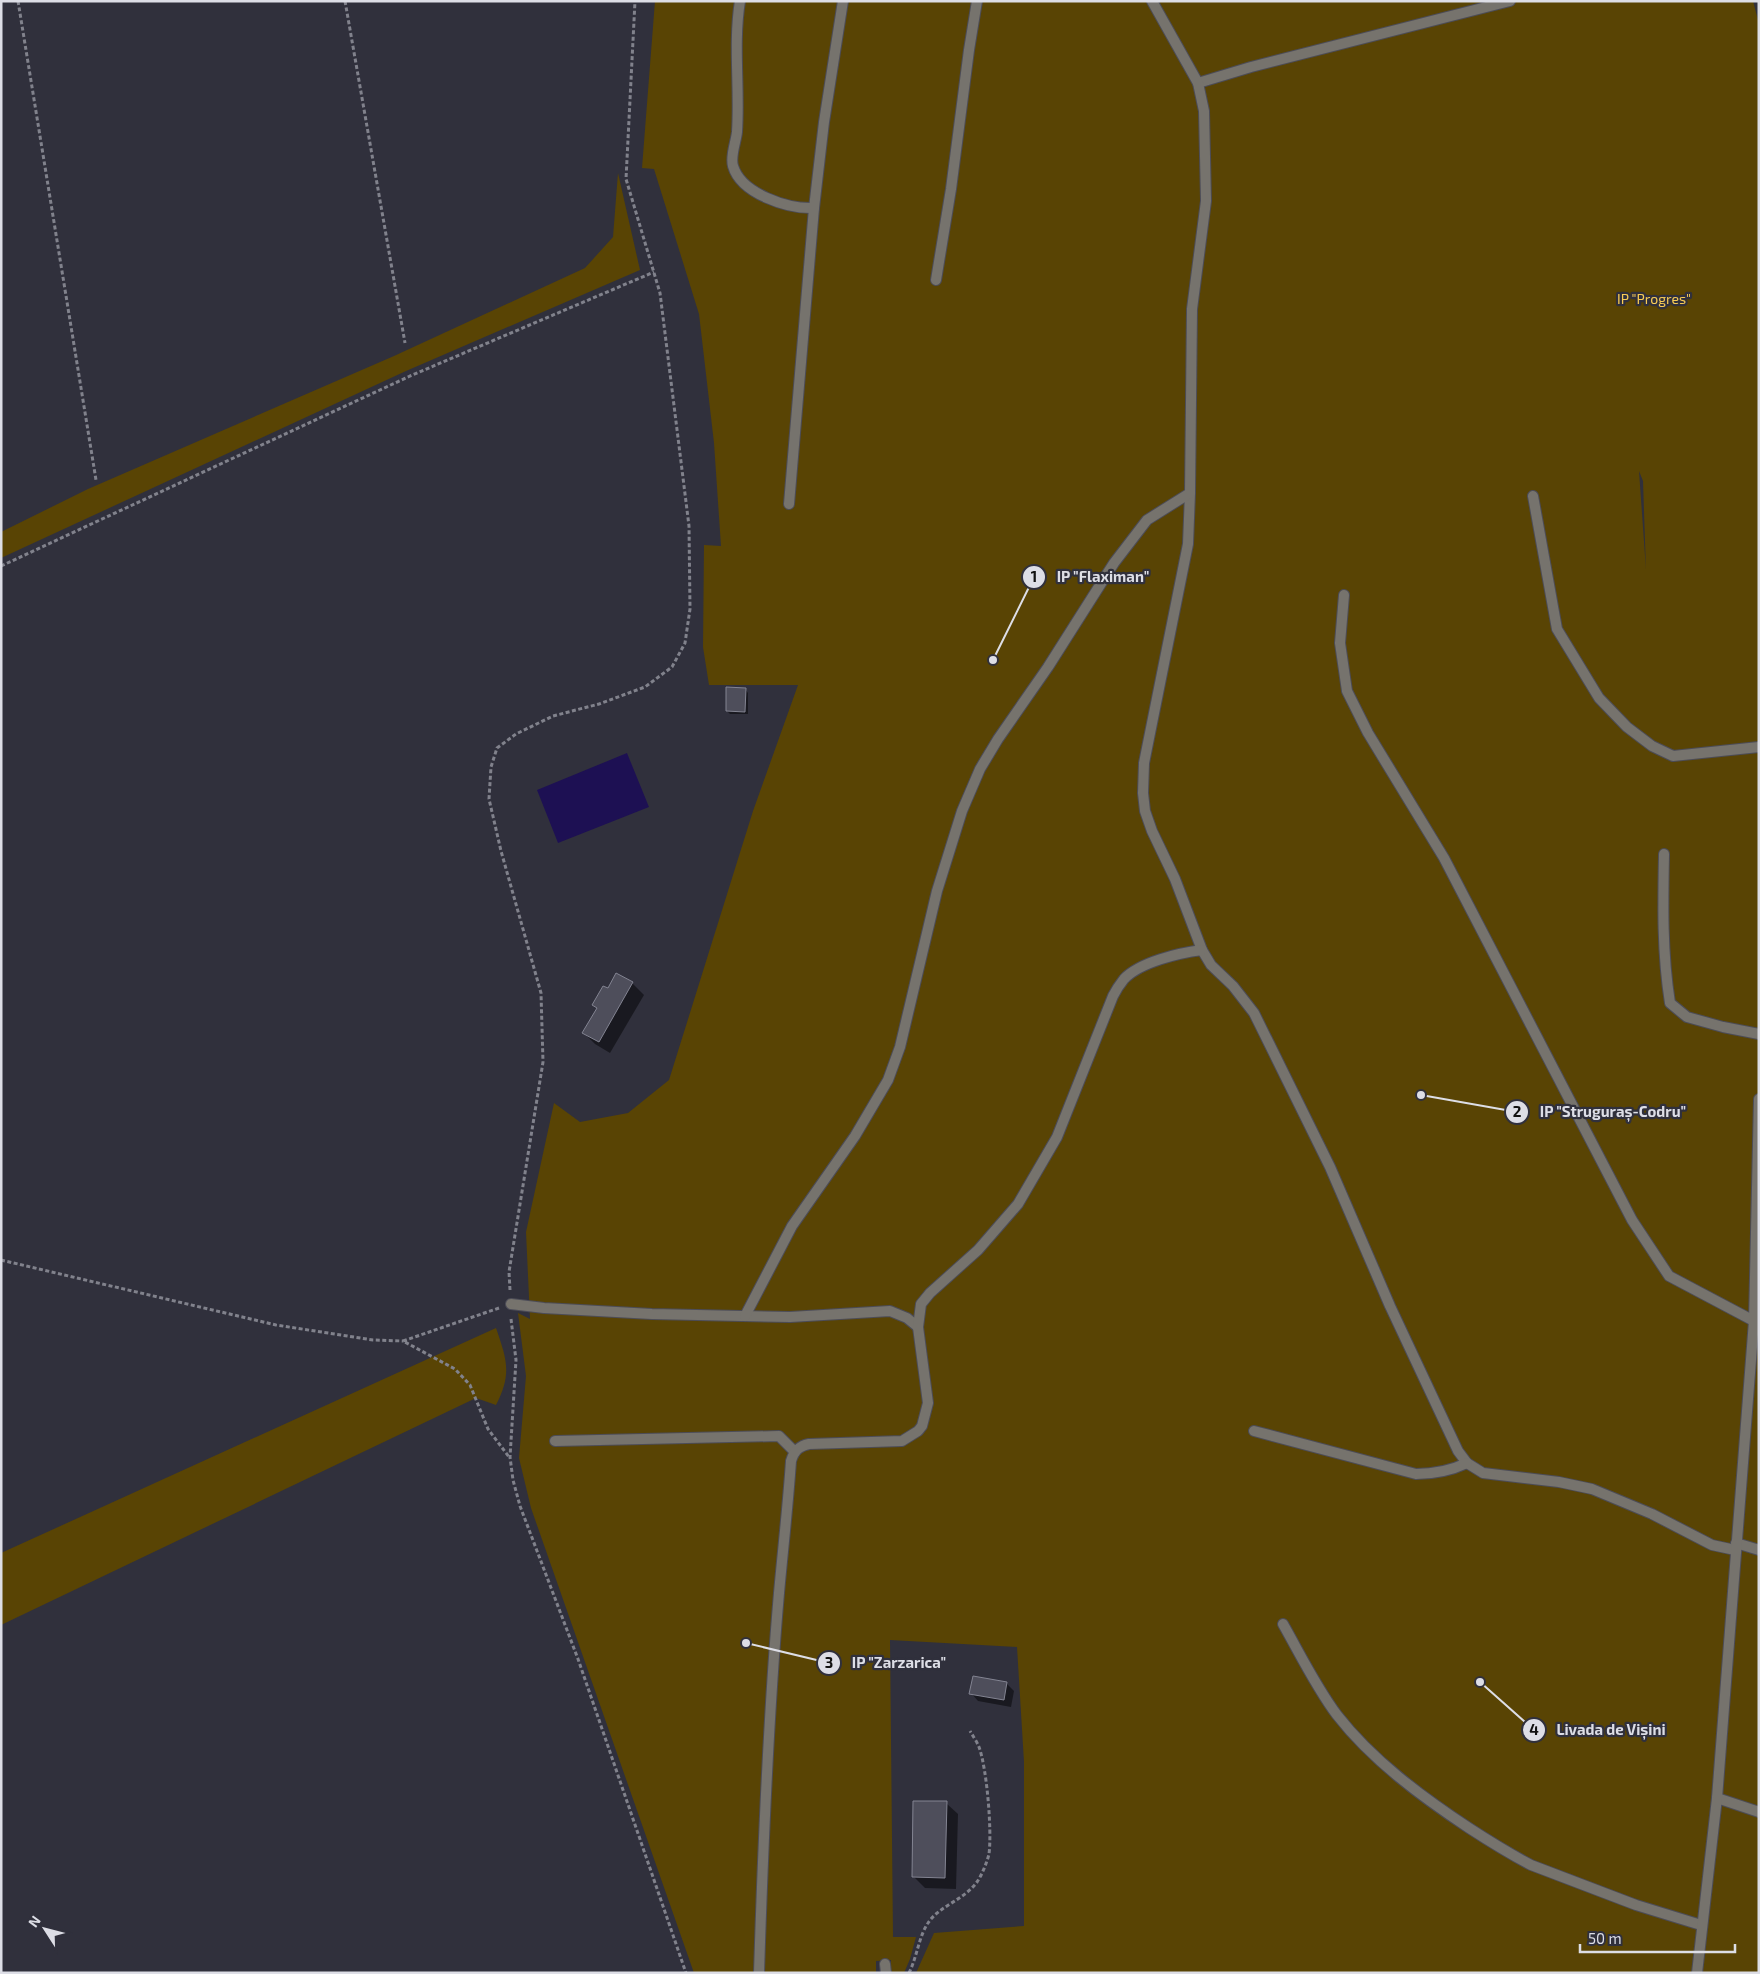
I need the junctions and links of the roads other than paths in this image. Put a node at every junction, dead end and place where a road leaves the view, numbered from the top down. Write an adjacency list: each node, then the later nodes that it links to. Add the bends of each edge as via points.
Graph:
1 (740, 1): 7 (street, via 736,60 739,108 732,165 740,179 762,195 800,208)
2 (843, 1): 7 (street)
3 (977, 1): 8 (street)
4 (1152, 1): 6 (street)
5 (1510, 1): 6 (street)
6 (1198, 83): 9 (street, via 1204,111 1206,183 1192,309)
7 (814, 208): 11 (street)
8 (936, 280)
9 (1190, 492): 15 (street, via 1188,544 1144,763 1143,793 1152,830 1175,878); 19 (street, via 1147,520 1114,563 980,769 962,811 938,891 900,1047 888,1080 855,1136 792,1226)
10 (1533, 496): 13 (street, via 1556,629 1599,698 1627,728 1673,756)
11 (789, 504)
12 (1344, 595): 20 (street, via 1340,643 1347,691 1368,734 1444,858 1632,1220 1669,1276)
13 (1759, 747)
14 (1664, 854): 16 (street, via 1665,973 1670,1003 1687,1017)
15 (1202, 950): 21 (street, via 1180,952 1132,972 1124,979 1113,996 1057,1137 1018,1204 978,1250 924,1299); 25 (street, via 1254,1013 1330,1167 1458,1451)
16 (1759, 1034)
17 (1759, 1100): 20 (street)
18 (511, 1304): 19 (street, via 652,1314)
19 (745, 1316): 21 (street, via 790,1317 890,1311)
20 (1754, 1321): 26 (street)
21 (918, 1327): 24 (street, via 928,1403 925,1420 918,1431 902,1441 809,1444)
22 (1254, 1431): 25 (street, via 1416,1474 1444,1472)
23 (555, 1441): 24 (street, via 779,1436)
24 (795, 1452): 32 (street, via 790,1461 764,1803)
25 (1467, 1463): 26 (street, via 1492,1475 1592,1489 1652,1514 1712,1545)
26 (1735, 1546): 27 (street); 29 (street)
27 (1759, 1550)
28 (1283, 1624): 31 (street, via 1338,1716 1414,1790 1516,1858 1627,1902)
29 (1717, 1798): 30 (street); 31 (street)
30 (1759, 1812)
31 (1701, 1925): 33 (street)
32 (759, 1973)
33 (1697, 1973)

